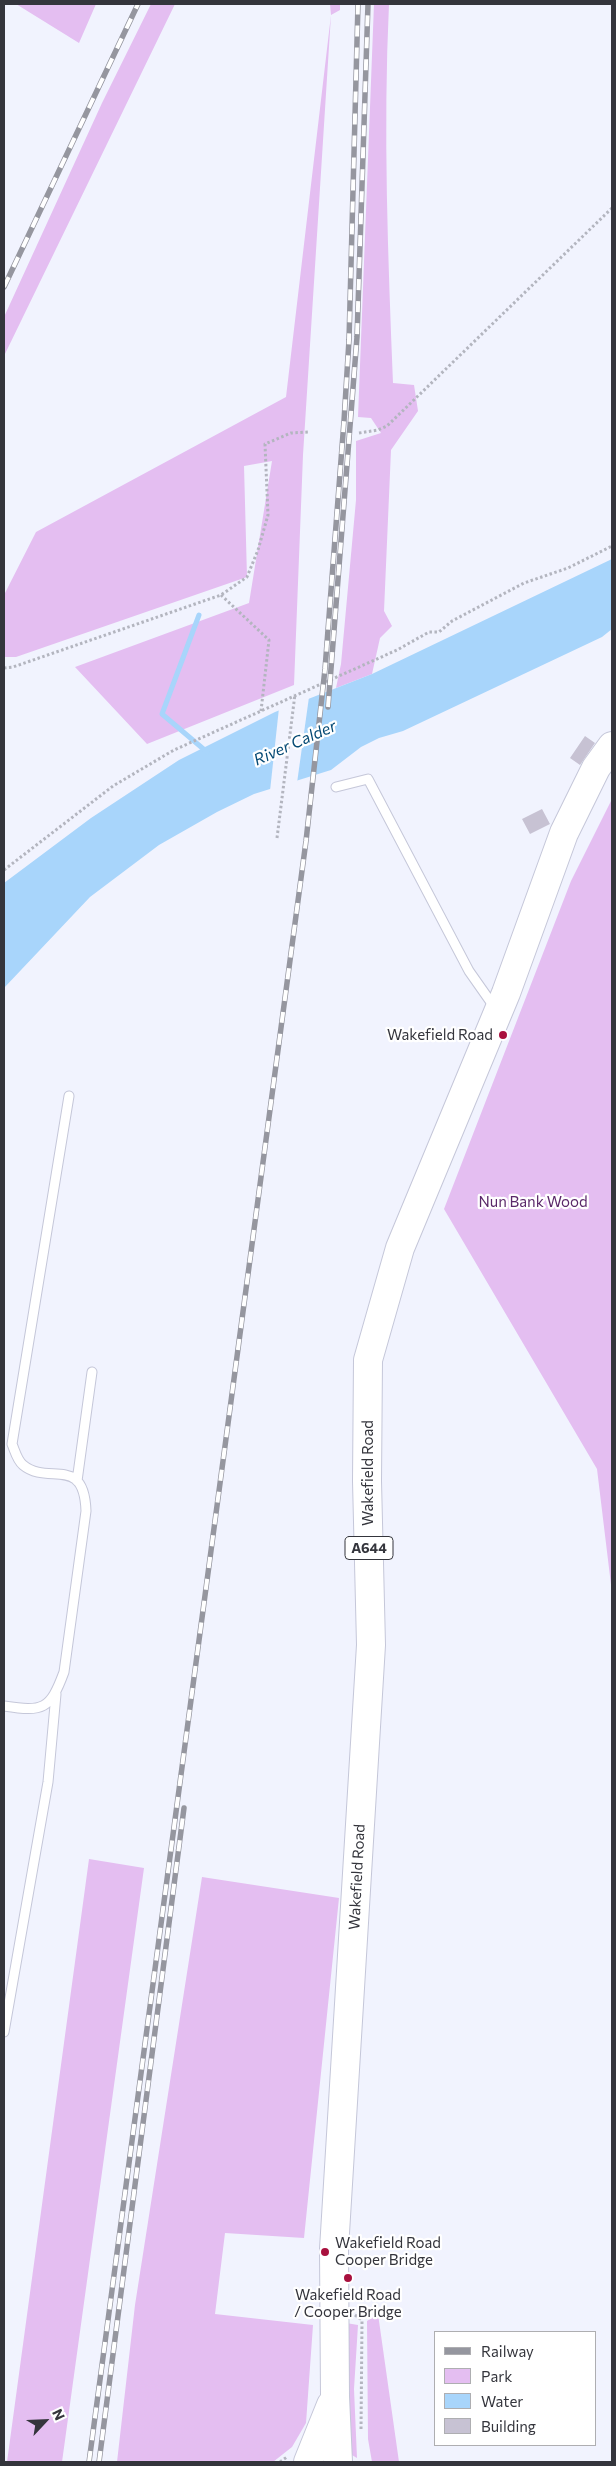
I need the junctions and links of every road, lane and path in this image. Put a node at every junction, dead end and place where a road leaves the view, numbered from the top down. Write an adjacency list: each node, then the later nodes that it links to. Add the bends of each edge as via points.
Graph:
1 (612, 208): 3 (path, via 387,426)
2 (309, 432): 5 (path, via 291,433 265,444 268,515 258,550 246,577)
3 (359, 433)
4 (612, 546): 8 (path, via 568,568 524,583 459,617 439,632 429,632)
5 (221, 595): 6 (path); 8 (path, via 269,640)
6 (4, 668)
7 (295, 694): 11 (path, bridge)
8 (261, 712): 12 (path, via 174,750 113,786)
9 (612, 746): 13 (highway, Wakefield Road / A644, via 596,768 564,833)
10 (336, 787): 13 (lane, via 368,779 469,971)
11 (277, 838)
12 (4, 870)
13 (498, 1012): 20 (highway, Wakefield Road / A644, via 400,1248 368,1360 371,1645 334,2249)
14 (69, 1096): 16 (lane, via 12,1444 23,1465 72,1476)
15 (92, 1372): 16 (lane)
16 (76, 1481): 17 (lane, via 82,1486 86,1510 64,1672)
17 (56, 1694): 18 (lane, via 35,1710); 19 (lane, via 48,1782)
18 (4, 1706)
19 (4, 2032)
20 (335, 2397): 21 (highway, Wakefield Road / A644); 22 (highway, Wakefield Road / A644)
21 (308, 2462)
22 (338, 2462)

